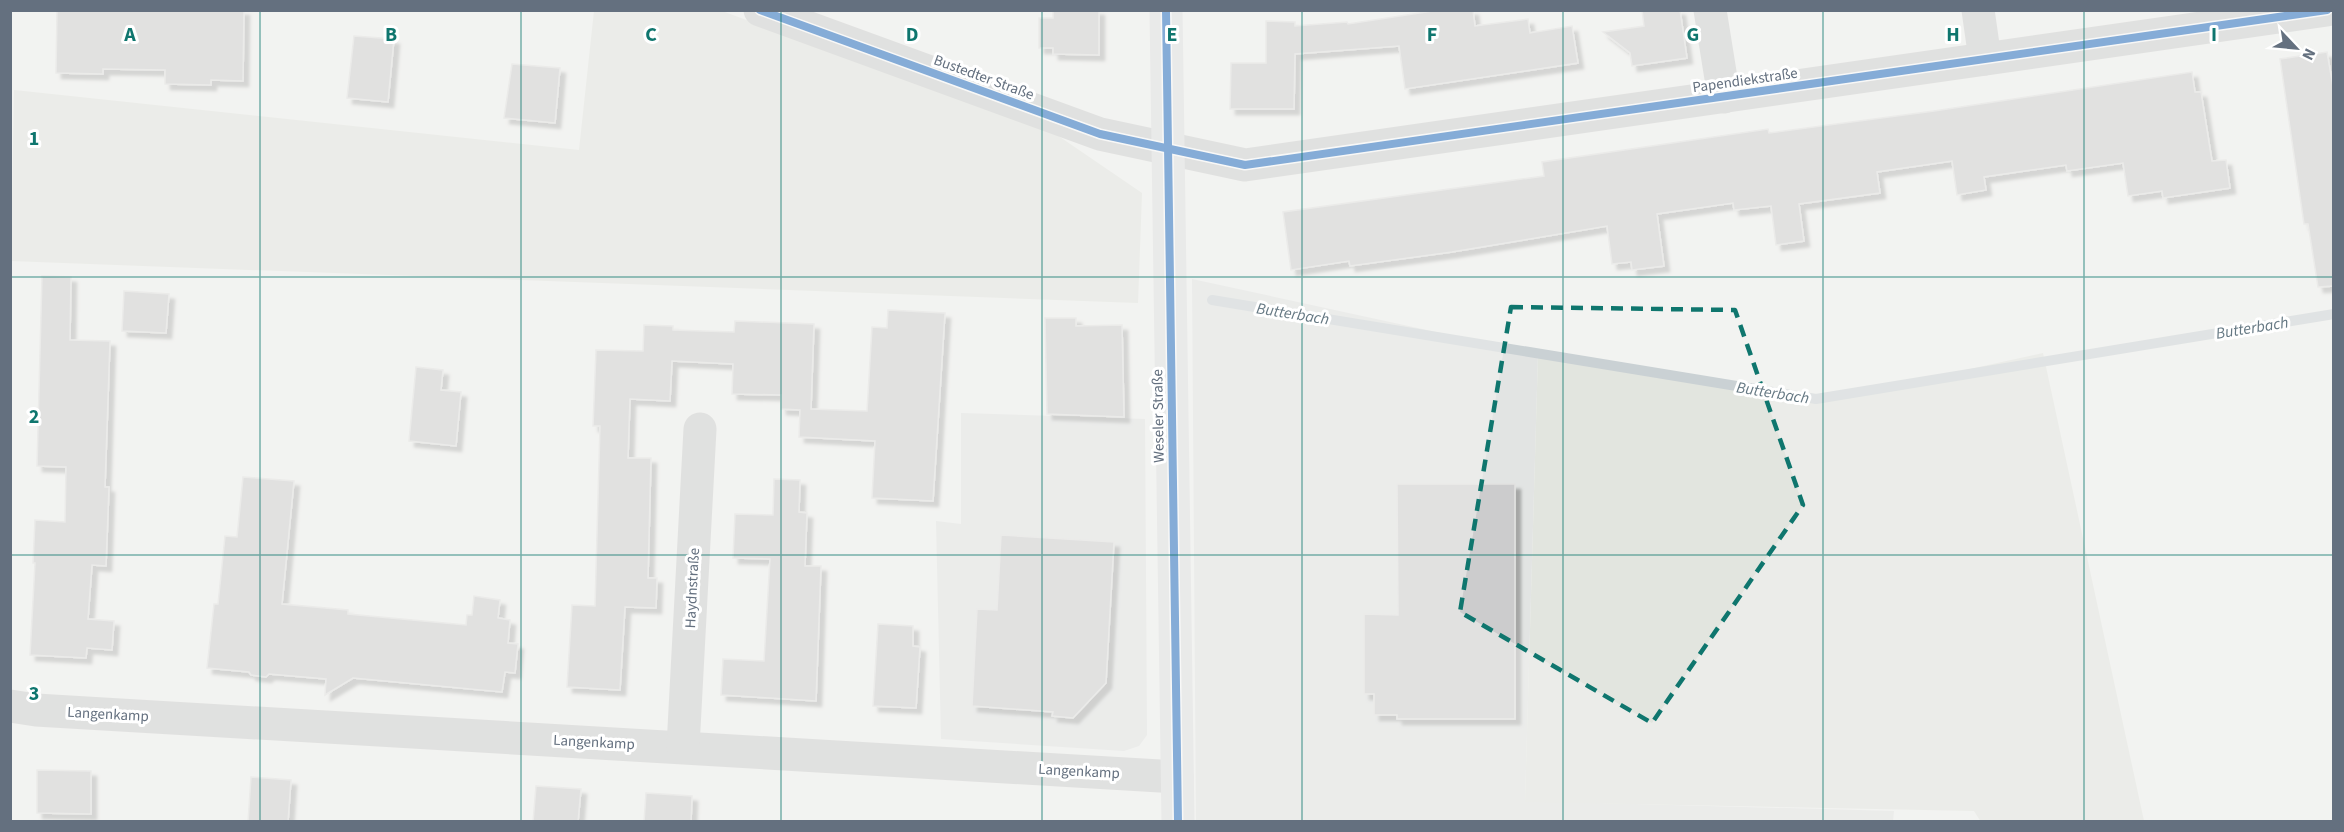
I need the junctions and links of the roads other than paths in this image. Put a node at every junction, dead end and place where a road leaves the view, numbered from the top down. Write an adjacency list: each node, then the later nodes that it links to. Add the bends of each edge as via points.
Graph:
1 (760, 10): 8 (street, Bustedter Straße, via 1100,134)
2 (1166, 10): 8 (street, Weseler Straße)
3 (1710, 10): 7 (street)
4 (1978, 10): 6 (street)
5 (2327, 10): 6 (street, Papendiekstraße)
6 (1985, 59): 7 (street, Papendiekstraße)
7 (1724, 97): 8 (street, Papendiekstraße, via 1245,165)
8 (1168, 148): 12 (street, Weseler Straße)
9 (700, 429): 11 (street, Haydnstraße)
10 (10, 706): 11 (street, Langenkamp)
11 (683, 747): 12 (street, Langenkamp)
12 (1177, 777): 13 (street, Weseler Straße)
13 (1178, 822)

